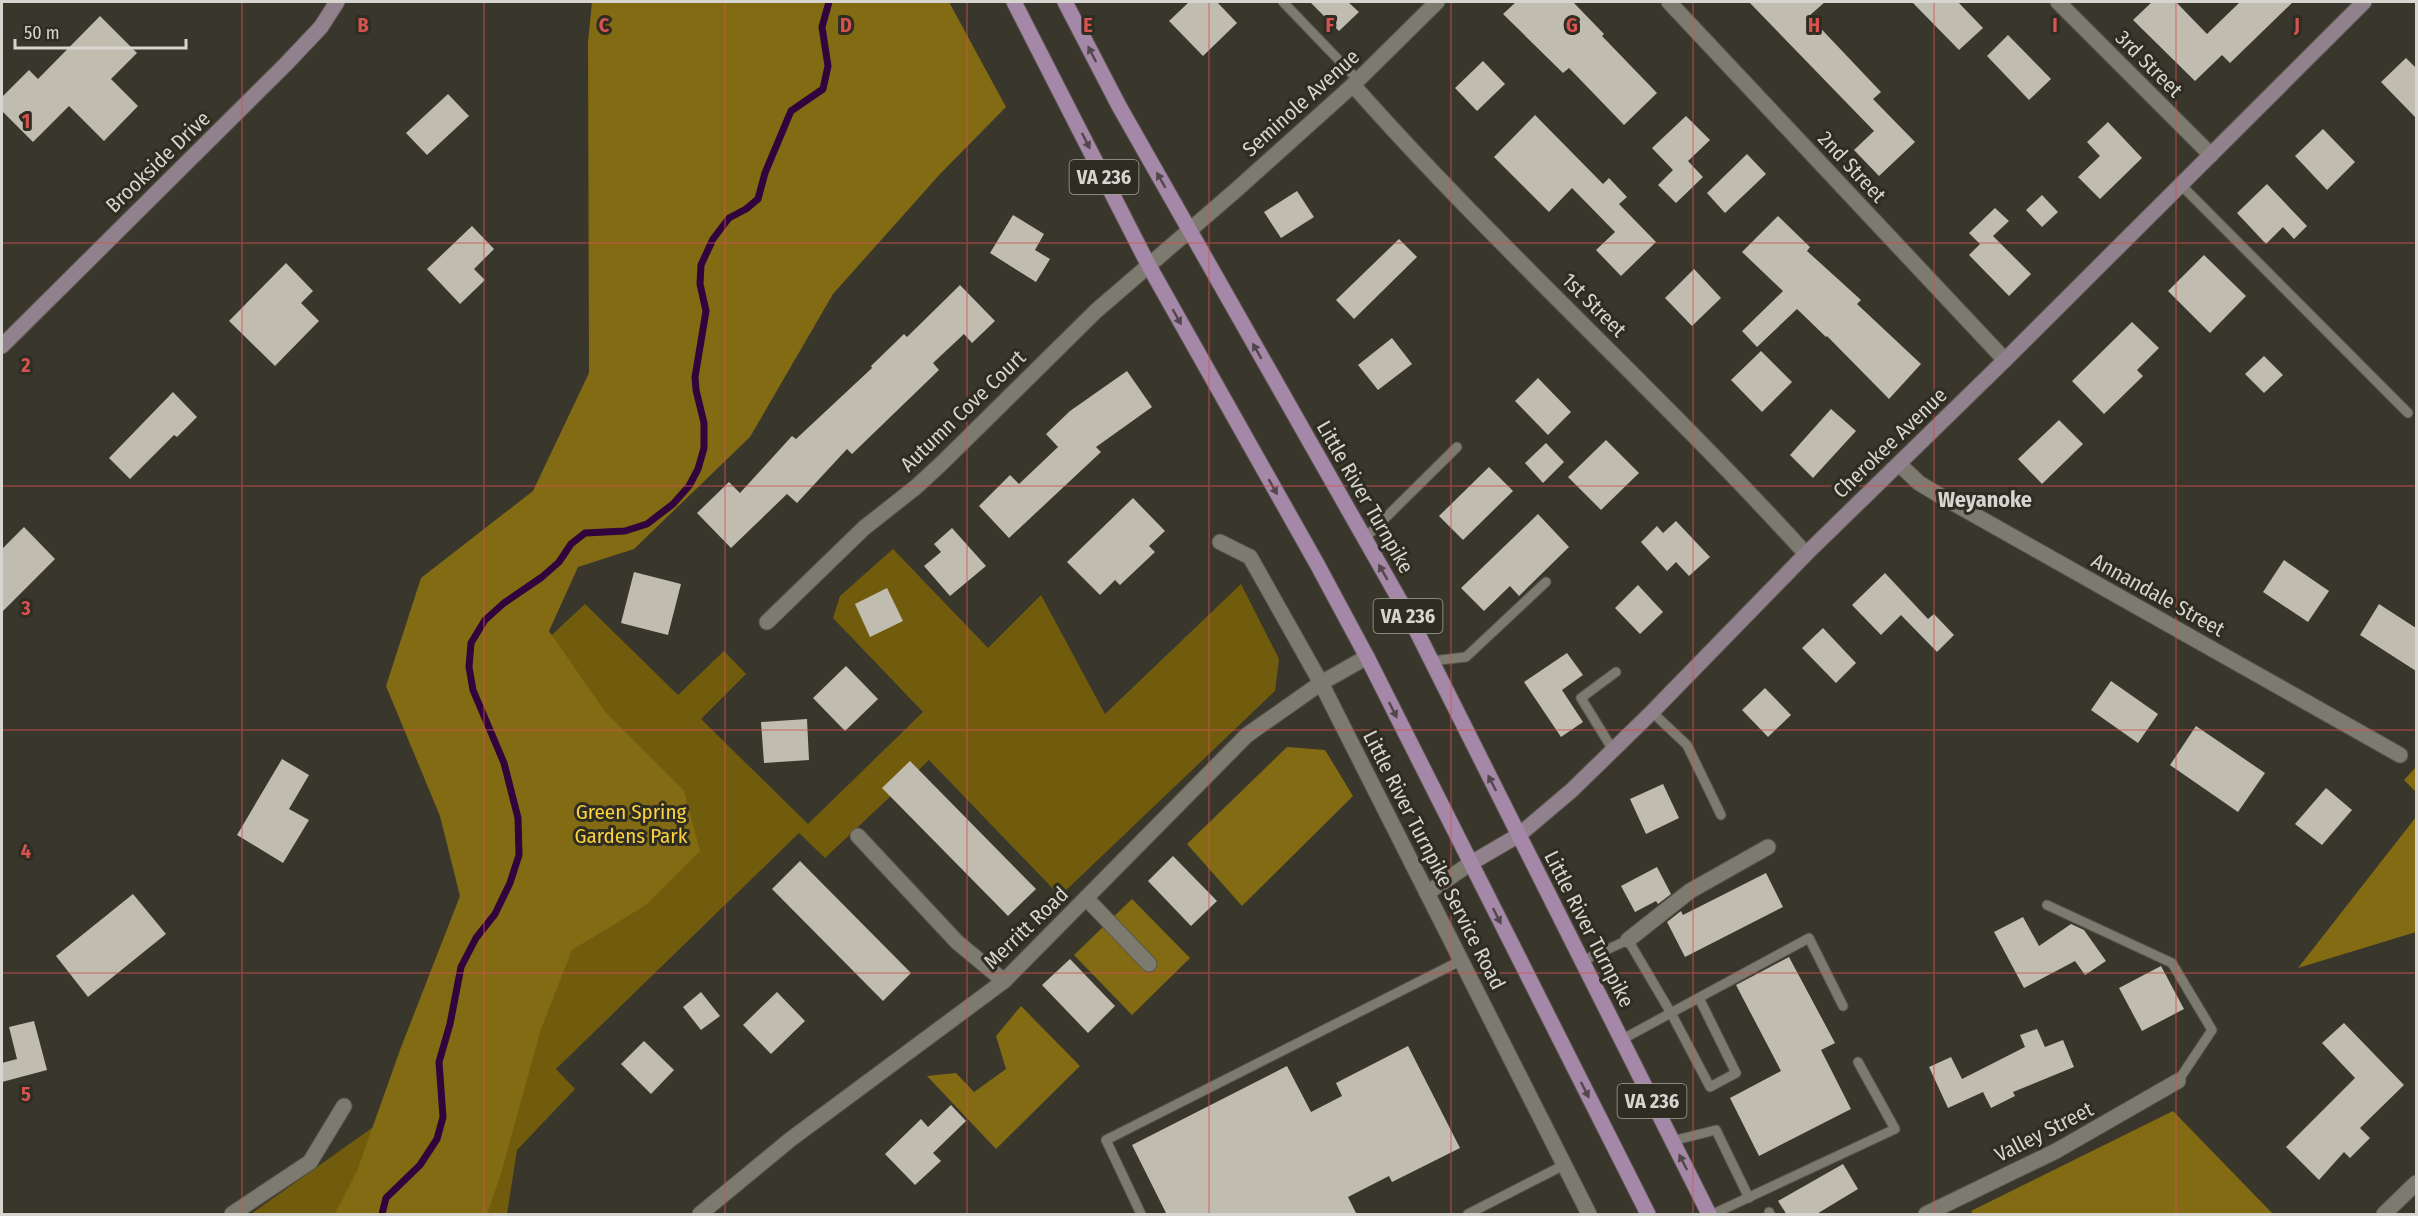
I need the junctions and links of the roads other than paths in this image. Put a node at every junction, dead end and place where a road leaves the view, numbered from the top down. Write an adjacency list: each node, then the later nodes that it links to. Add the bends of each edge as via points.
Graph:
1 (337, 2): 14 (street, Brookside Drive, via 321,27 285,66)
2 (1014, 2): 13 (main road, VA 236, one-way to 13)
3 (1065, 2): 12 (main road, Little River Turnpike / VA 236, one-way to 3)
4 (1283, 2): 9 (lane)
5 (1437, 2): 9 (street, Seminole Avenue)
6 (1669, 2): 15 (street, 2nd Street)
7 (2058, 2): 10 (street, 3rd Street)
8 (2364, 2): 10 (street, Cherokee Avenue)
9 (1355, 83): 12 (street, Seminole Avenue); 21 (street, 1st Street, via 1415,156 1747,489)
10 (2211, 155): 11 (street, Cherokee Avenue)
11 (2181, 185): 15 (street, Cherokee Avenue); 16 (lane)
12 (1189, 231): 13 (street, Autumn Cove Court); 19 (main road, Little River Turnpike / VA 236, one-way to 12)
13 (1149, 266): 23 (street, Autumn Cove Court, via 1096,311 942,463 864,528); 24 (main road, VA 236, one-way to 24)
14 (2, 346)
15 (2005, 360): 18 (street, Cherokee Avenue)
16 (2408, 413)
17 (1457, 447): 19 (lane)
18 (1899, 464): 21 (street, Cherokee Avenue); 30 (street, Annandale Street, via 1939,495)
19 (1364, 539): 25 (main road, Little River Turnpike / VA 236, one-way to 19)
20 (1220, 542): 27 (street, Little River Turnpike Service Road, via 1250,557)
21 (1806, 554): 28 (street, Cherokee Avenue)
22 (1546, 582): 25 (lane, via 1466,657)
23 (767, 622)
24 (1367, 657): 27 (street, Merritt Road); 35 (main road, VA 236, one-way to 35)
25 (1431, 661): 32 (main road, Little River Turnpike / VA 236, one-way to 25)
26 (1616, 672): 29 (lane, via 1581,699)
27 (1321, 682): 36 (street, Little River Turnpike Service Road); 37 (street, Merritt Road, via 1247,735)
28 (1652, 712): 29 (street, Cherokee Avenue); 31 (lane, via 1687,745)
29 (1613, 750): 32 (street, Cherokee Avenue)
30 (2400, 755)
31 (1721, 815)
32 (1518, 835): 35 (street, Cherokee Avenue); 41 (main road, Little River Turnpike / VA 236)
33 (858, 836): 43 (street, via 957,942)
34 (1768, 847): 39 (street, via 1690,891)
35 (1471, 863): 36 (street, Cherokee Avenue); 60 (main road, VA 236, one-way to 60)
36 (1427, 893): 40 (street, Little River Turnpike Service Road)
37 (1086, 898): 42 (street); 43 (street, Merritt Road)
38 (2047, 905): 49 (lane, via 2172,963 2212,1030)
39 (1628, 940): 41 (lane); 46 (lane)
40 (1462, 960): 52 (street, Little River Turnpike Service Road); 57 (lane, via 1106,1140)
41 (1582, 961): 47 (main road, Little River Turnpike / VA 236)
42 (1149, 963)
43 (1004, 981): 56 (street, Merritt Road, via 791,1139)
44 (1699, 998): 45 (lane, via 1809,938); 46 (lane); 46 (lane, via 1736,1073 1710,1087)
45 (1844, 1006)
46 (1671, 1013): 47 (lane)
47 (1621, 1040): 51 (main road, Little River Turnpike / VA 236)
48 (1858, 1062): 54 (lane, via 1895,1129)
49 (2178, 1081): 62 (street, Valley Street, via 2105,1125)
50 (344, 1106): 55 (street, via 310,1162)
51 (1672, 1141): 54 (lane, via 1716,1130); 61 (main road, Little River Turnpike / VA 236, one-way to 51)
52 (1564, 1165): 58 (lane); 59 (street, Little River Turnpike Service Road)
53 (2416, 1183): 63 (street)
54 (1749, 1198): 61 (lane)
55 (232, 1215)
56 (700, 1215)
57 (1141, 1215)
58 (1468, 1215)
59 (1589, 1215)
60 (1648, 1215)
61 (1711, 1215)
62 (1926, 1215)
63 (2385, 1215)

